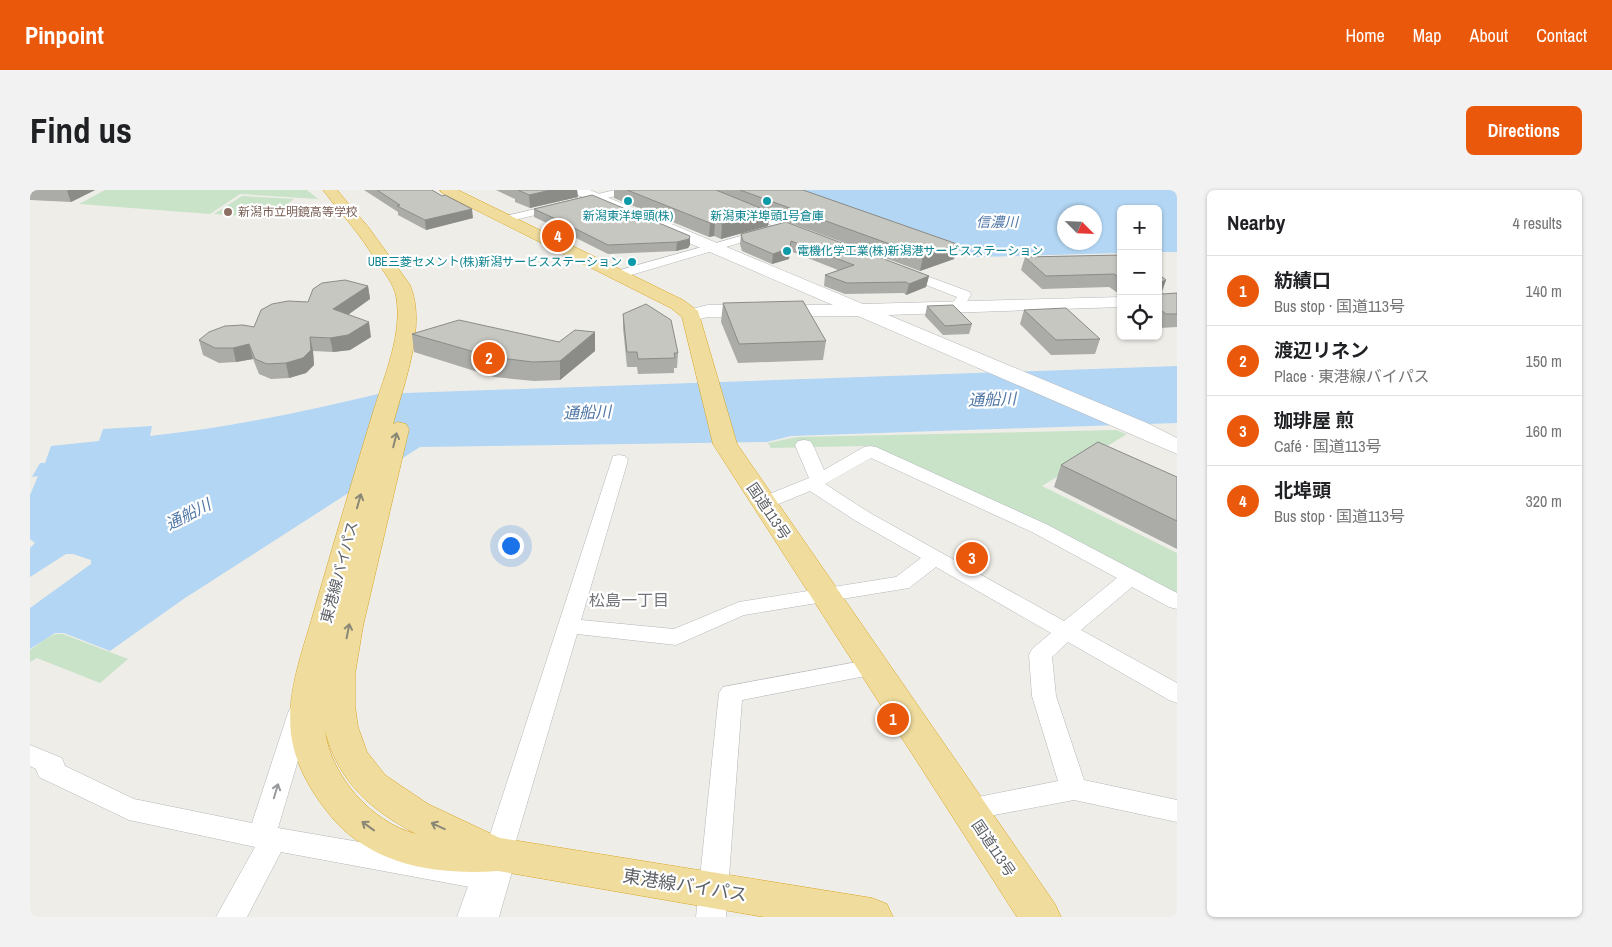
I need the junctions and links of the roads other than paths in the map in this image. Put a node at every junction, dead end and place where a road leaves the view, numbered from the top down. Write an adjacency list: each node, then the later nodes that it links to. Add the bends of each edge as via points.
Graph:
1 (330, 190): 30 (highway, 東港線バイパス, one-way to 1, via 335,585 400,359 407,319 401,285 364,231)
2 (339, 190): 30 (highway, 東港線バイパス, one-way to 2, via 349,623 420,329 419,303 410,282)
3 (447, 190): 8 (highway)
4 (578, 190): 6 (street)
5 (628, 190): 6 (street)
6 (596, 197): 8 (street); 11 (street)
7 (733, 207): 9 (street)
8 (506, 219): 13 (highway)
9 (785, 227): 10 (street); 11 (street)
10 (812, 237)
11 (709, 247): 13 (street); 16 (street)
12 (893, 268): 15 (street, via 965,295)
13 (617, 275): 17 (highway, via 677,304)
14 (1117, 302): 15 (street)
15 (956, 308): 16 (street)
16 (860, 310): 17 (street, via 708,311); 19 (street)
17 (691, 315): 22 (highway, 国道113号, via 725,444)
18 (804, 445): 21 (street)
19 (1177, 447)
20 (619, 460): 27 (street)
21 (815, 482): 22 (street); 23 (street, via 863,517); 24 (street, via 870,450 1039,528)
22 (764, 503): 25 (highway, 国道113号)
23 (934, 558): 25 (street, via 902,583); 28 (street)
24 (1131, 577): 26 (street); 28 (street)
25 (826, 595): 27 (street, via 739,609 676,637); 29 (highway, 国道113号)
26 (1177, 602)
27 (569, 626): 37 (street)
28 (1065, 632): 31 (street); 33 (street, via 1040,655 1044,696)
29 (873, 667): 34 (highway, 国道113号); 38 (street, via 731,694)
30 (324, 681): 36 (street, one-way to 30); 37 (highway, 東港線バイパス, one-way to 30, via 453,856 424,853 394,842 353,815 333,794 318,770 309,742 307,712)
31 (1177, 694)
32 (30, 755): 36 (street, via 53,766 48,770 129,809)
33 (1074, 789): 34 (street); 35 (street)
34 (968, 809): 42 (highway, 国道113号)
35 (1177, 811)
36 (268, 838): 37 (street, via 475,875); 39 (street)
37 (498, 854): 38 (highway, 東港線バイパス); 40 (street)
38 (713, 903): 41 (highway, 東港線バイパス)
39 (231, 917)
40 (478, 917)
41 (872, 917)
42 (1040, 917)

